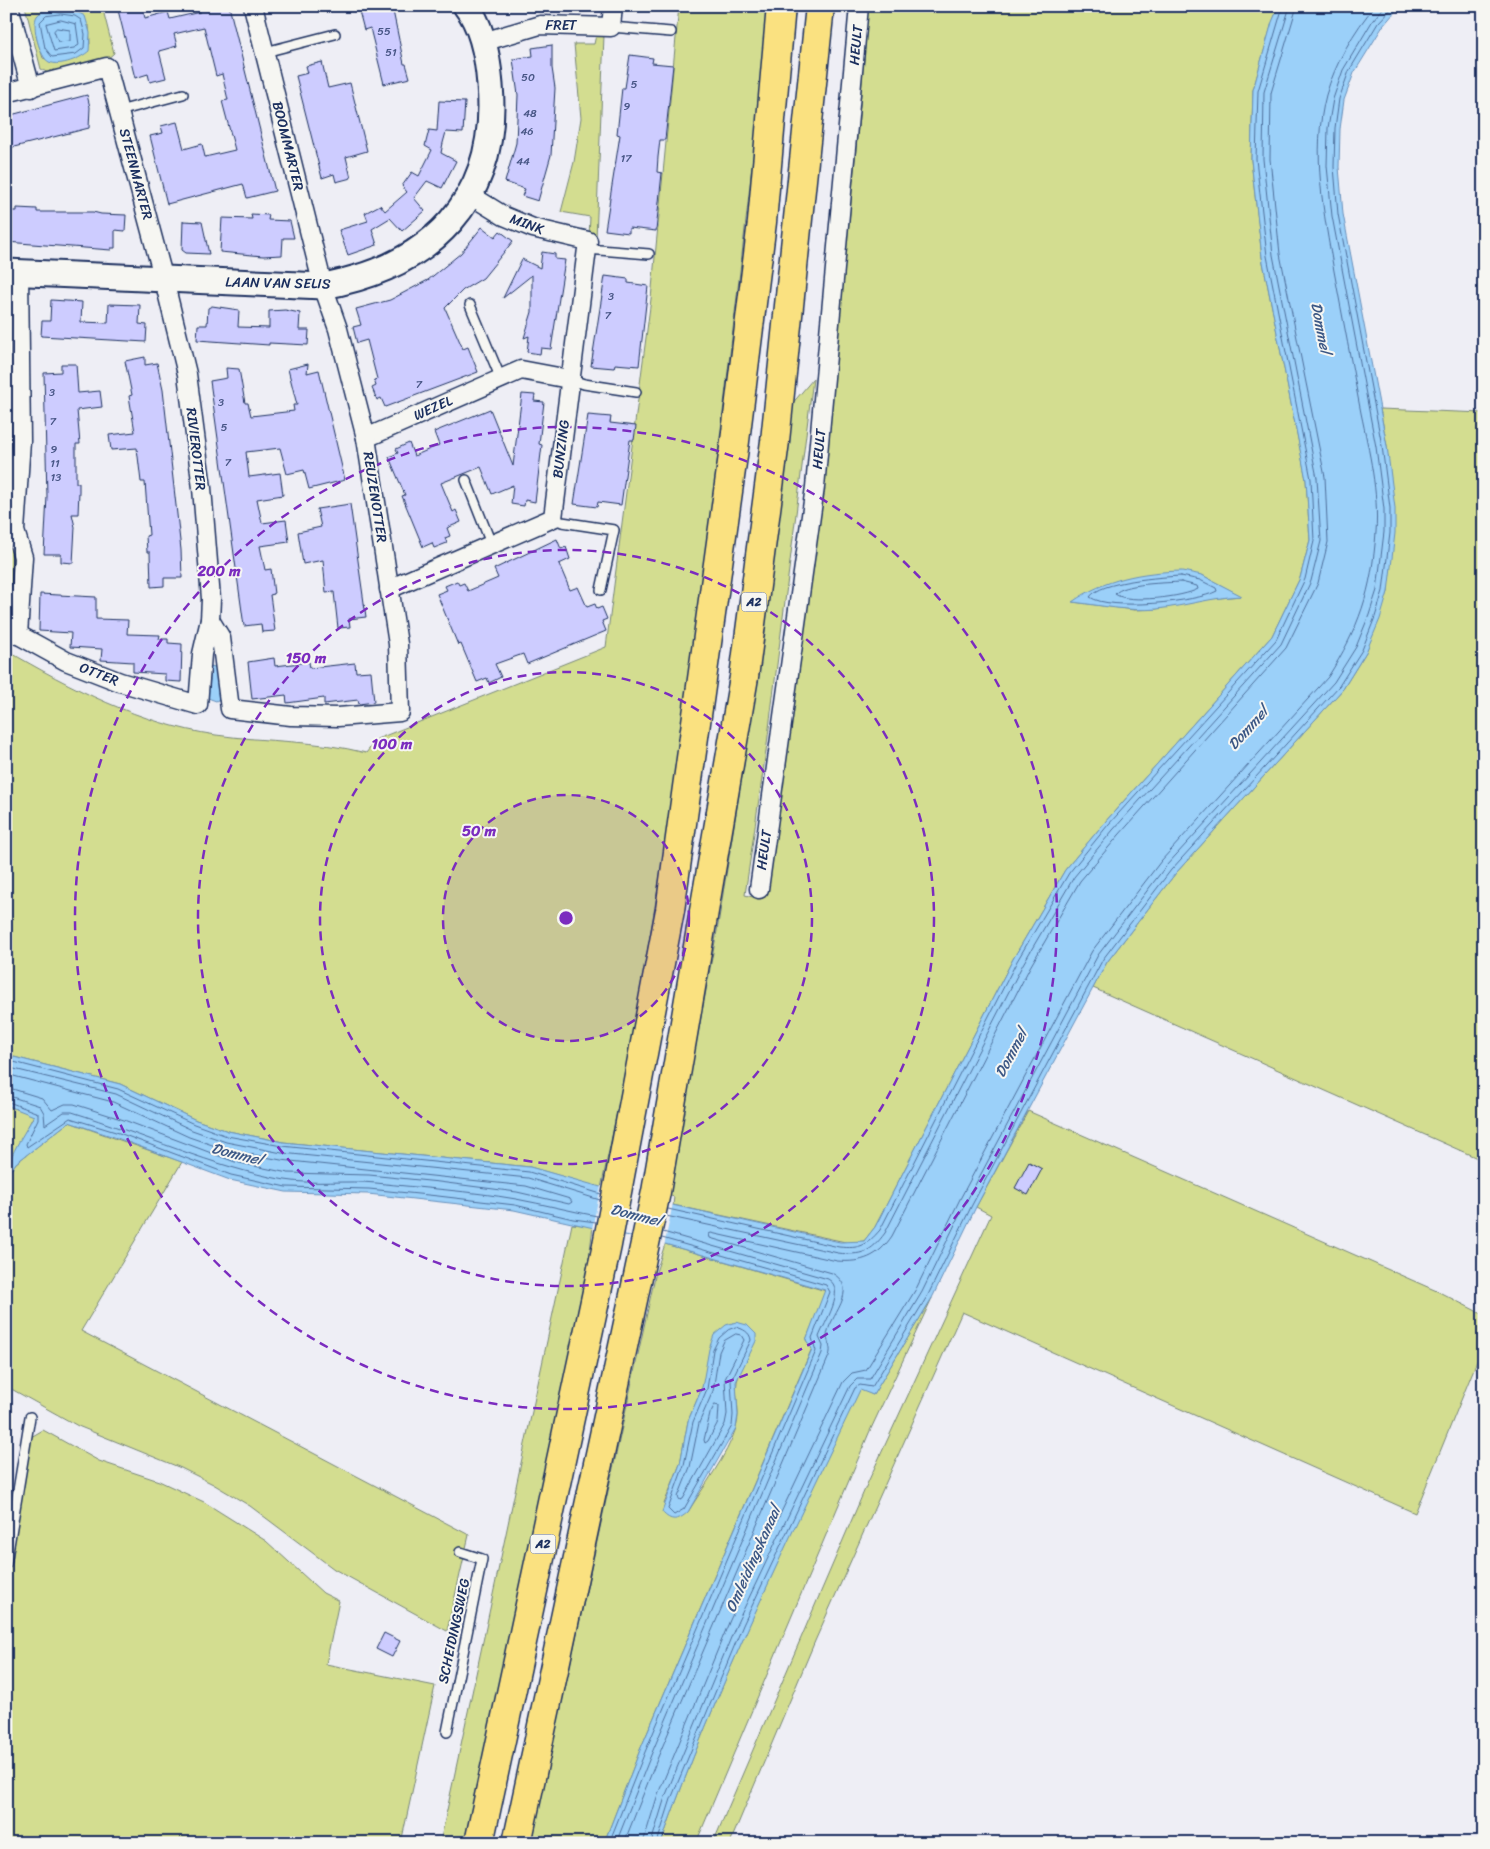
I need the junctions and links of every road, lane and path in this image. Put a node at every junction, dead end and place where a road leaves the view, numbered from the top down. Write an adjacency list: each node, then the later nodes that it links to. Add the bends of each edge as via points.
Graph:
1 (9, 6): 13 (street)
2 (253, 6): 12 (street, BOOMMARTER)
3 (466, 6): 11 (street, LAAN VAN SELIS)
4 (613, 6): 8 (street)
5 (782, 6): 43 (highway, A2, via 762,222 734,451 670,910 607,1245)
6 (820, 6): 44 (highway, A2, via 776,431 746,668 644,1254)
7 (859, 6): 38 (street, HEULT, via 815,488)
8 (611, 27): 9 (lane); 11 (street, FRET, via 540,25)
9 (671, 32)
10 (335, 34): 12 (lane)
11 (484, 42): 17 (street, LAAN VAN SELIS, via 493,111 489,148 479,180)
12 (265, 52): 22 (street, BOOMMARTER)
13 (31, 88): 14 (street); 16 (street, STEENMARTER, via 107,67)
14 (6, 93)
15 (183, 94): 16 (lane)
16 (119, 111): 21 (street, STEENMARTER)
17 (470, 195): 18 (street, MINK, via 504,216); 22 (street, LAAN VAN SELIS, via 432,241 405,260 349,282)
18 (588, 245): 19 (lane); 25 (street, BUNZING)
19 (649, 254)
20 (12, 272): 21 (street, LAAN VAN SELIS); 30 (street, via 21,441)
21 (164, 280): 22 (street, LAAN VAN SELIS); 34 (street, RIVIEROTTER, via 187,374 202,488)
22 (323, 286): 27 (street, REUZENOTTER, via 338,329)
23 (470, 305): 24 (lane)
24 (501, 379): 25 (street, WEZEL, via 521,370); 27 (street, WEZEL)
25 (569, 379): 26 (lane); 29 (street, BUNZING)
26 (636, 392)
27 (366, 438): 32 (street, REUZENOTTER)
28 (466, 480): 31 (lane)
29 (553, 518): 31 (street); 33 (lane, via 614,530)
30 (10, 538): 35 (street, via 23,557)
31 (492, 546): 32 (street)
32 (389, 589): 37 (street, REUZENOTTER, via 398,644 400,712 338,717)
33 (601, 590)
34 (210, 620): 36 (street, RIVIEROTTER, via 202,654); 37 (street, RIVIEROTTER, via 221,638)
35 (12, 631): 36 (street, OTTER, via 66,662)
36 (198, 705)
37 (230, 709)
38 (758, 889)
39 (30, 1417): 41 (lane)
40 (460, 1552): 42 (lane, SCHEIDINGSWEG, via 482,1559)
41 (6, 1564)
42 (447, 1732)
43 (479, 1843)
44 (517, 1843)

